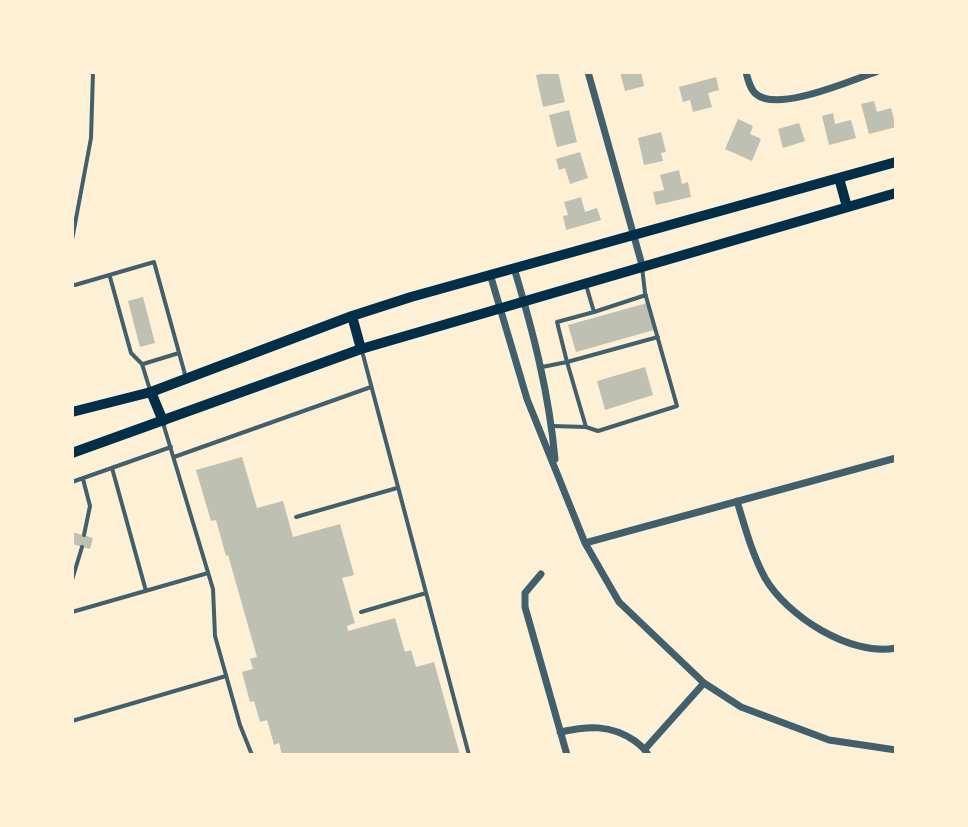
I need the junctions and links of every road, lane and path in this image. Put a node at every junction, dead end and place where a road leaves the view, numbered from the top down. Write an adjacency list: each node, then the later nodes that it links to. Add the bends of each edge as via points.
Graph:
1 (93, 72): 10 (lane, via 91,138)
2 (588, 72): 9 (street)
3 (876, 72): 4 (street, via 772,101 758,97)
4 (747, 74)
5 (896, 162): 6 (main road)
6 (839, 178): 8 (main road); 9 (main road)
7 (896, 193): 8 (main road)
8 (847, 207): 11 (main road)
9 (634, 236): 11 (street); 12 (main road)
10 (72, 240)
11 (642, 265): 15 (main road); 17 (lane)
12 (514, 268): 13 (main road); 18 (street)
13 (490, 274): 19 (street); 21 (main road)
14 (110, 277): 16 (lane); 24 (lane, via 154,262); 26 (lane, via 131,353)
15 (585, 282): 18 (main road); 20 (lane)
16 (75, 285)
17 (646, 295): 20 (lane); 22 (lane)
18 (524, 301): 19 (main road); 27 (street)
19 (500, 309): 23 (main road); 39 (street, via 527,399)
20 (594, 312): 25 (lane, via 557,322)
21 (352, 316): 23 (main road); 28 (main road)
22 (658, 337): 25 (lane); 34 (lane, via 677,406 598,431)
23 (361, 349): 29 (lane); 32 (main road)
24 (179, 353): 26 (lane); 28 (lane)
25 (567, 362): 27 (lane); 34 (lane)
26 (142, 364): 30 (lane)
27 (542, 367): 33 (street)
28 (186, 380): 30 (main road)
29 (371, 387): 37 (lane); 43 (lane)
30 (151, 392): 31 (main road); 32 (main road)
31 (73, 408)
32 (163, 421): 35 (lane); 36 (main road)
33 (552, 426): 34 (lane); 39 (street)
34 (586, 427)
35 (171, 447): 37 (lane); 40 (lane)
36 (72, 453)
37 (174, 457): 49 (lane)
38 (895, 461): 44 (street)
39 (556, 465): 47 (street)
40 (112, 468): 41 (lane); 52 (lane)
41 (83, 479): 42 (lane); 46 (lane, via 90,506)
42 (72, 482)
43 (397, 488): 45 (lane); 53 (lane)
44 (737, 501): 47 (street); 56 (street, via 758,563 780,598 850,645)
45 (296, 517)
46 (84, 535)
47 (585, 543): 58 (street, via 619,602)
48 (82, 547): 51 (lane)
49 (208, 573): 52 (lane); 57 (lane)
50 (541, 574): 60 (street, via 525,593 525,607)
51 (72, 580)
52 (146, 591): 54 (lane)
53 (426, 593): 55 (lane); 64 (lane)
54 (72, 612)
55 (361, 612)
56 (896, 648)
57 (226, 676): 59 (lane); 63 (lane)
58 (704, 683): 61 (street, via 741,707 829,740); 62 (street)
59 (72, 721)
60 (560, 732): 62 (street, via 611,728); 65 (street)
61 (896, 750)
62 (646, 752)
63 (252, 755)
64 (469, 755)
65 (567, 755)

